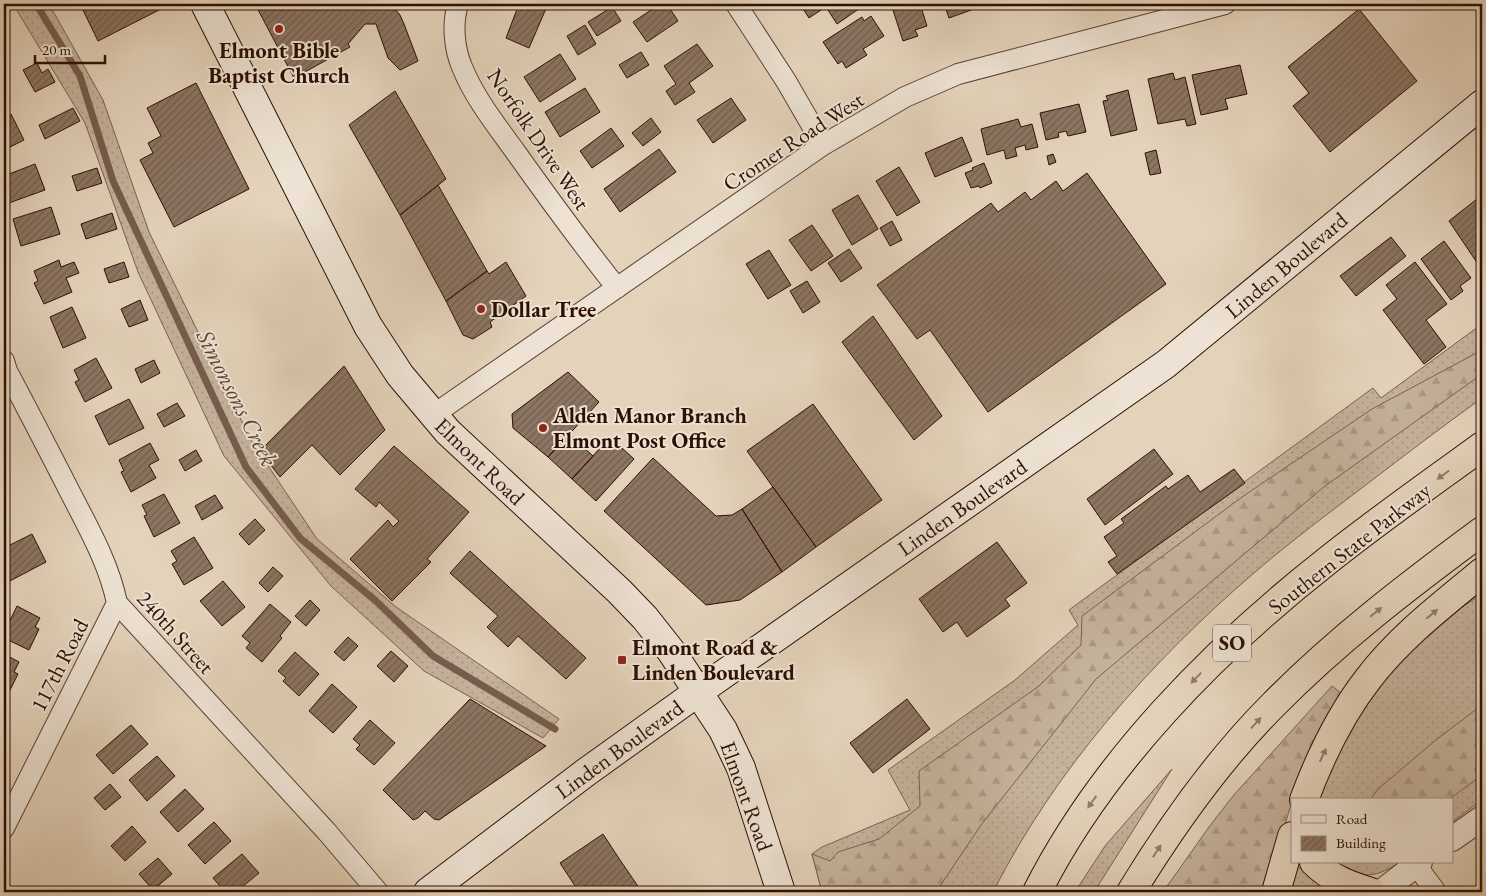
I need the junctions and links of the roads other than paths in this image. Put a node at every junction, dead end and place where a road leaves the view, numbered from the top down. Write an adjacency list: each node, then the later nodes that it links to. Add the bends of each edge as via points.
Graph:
1 (205, 4): 10 (main road, Elmont Road, via 368,326 400,375)
2 (458, 4): 8 (street, Norfolk Drive West, via 454,16 455,36 462,66 483,106 567,224)
3 (736, 4): 7 (street)
4 (1225, 4): 5 (street, Cromer Road West)
5 (1188, 8): 7 (street, Cromer Road West, via 958,74 905,97)
6 (1482, 104): 15 (main road, Linden Boulevard, via 1166,364)
7 (823, 145): 8 (street, Cromer Road West)
8 (618, 288): 10 (street, Cromer Road West)
9 (5, 369): 14 (street, 240th Street, via 86,521 113,586)
10 (433, 416): 15 (main road, Elmont Road, via 632,604 671,651)
11 (1482, 446): 26 (highway, Southern State Parkway / SO, one-way to 26, via 1327,561 1200,674 1114,772 1070,834)
12 (1482, 531): 27 (highway, one-way to 12, via 1192,799 1272,706 1365,620)
13 (1482, 572): 16 (highway, one-way to 13, via 1329,741 1350,704 1381,662 1412,631)
14 (117, 604): 18 (street, 117th Road); 23 (street, 240th Street, via 327,832)
15 (698, 692): 24 (main road, Linden Boulevard); 25 (main road, Elmont Road, via 741,768)
16 (1305, 798)
17 (1482, 818): 19 (street)
18 (4, 828)
19 (1454, 838)
20 (1291, 840): 28 (highway)
21 (1316, 864): 29 (highway, via 1342,883)
22 (1418, 864): 30 (street); 31 (street)
23 (378, 892)
24 (428, 892)
25 (781, 892)
26 (1037, 892)
27 (1131, 892)
28 (1276, 892)
29 (1371, 892)
30 (1381, 892)
31 (1436, 892)

